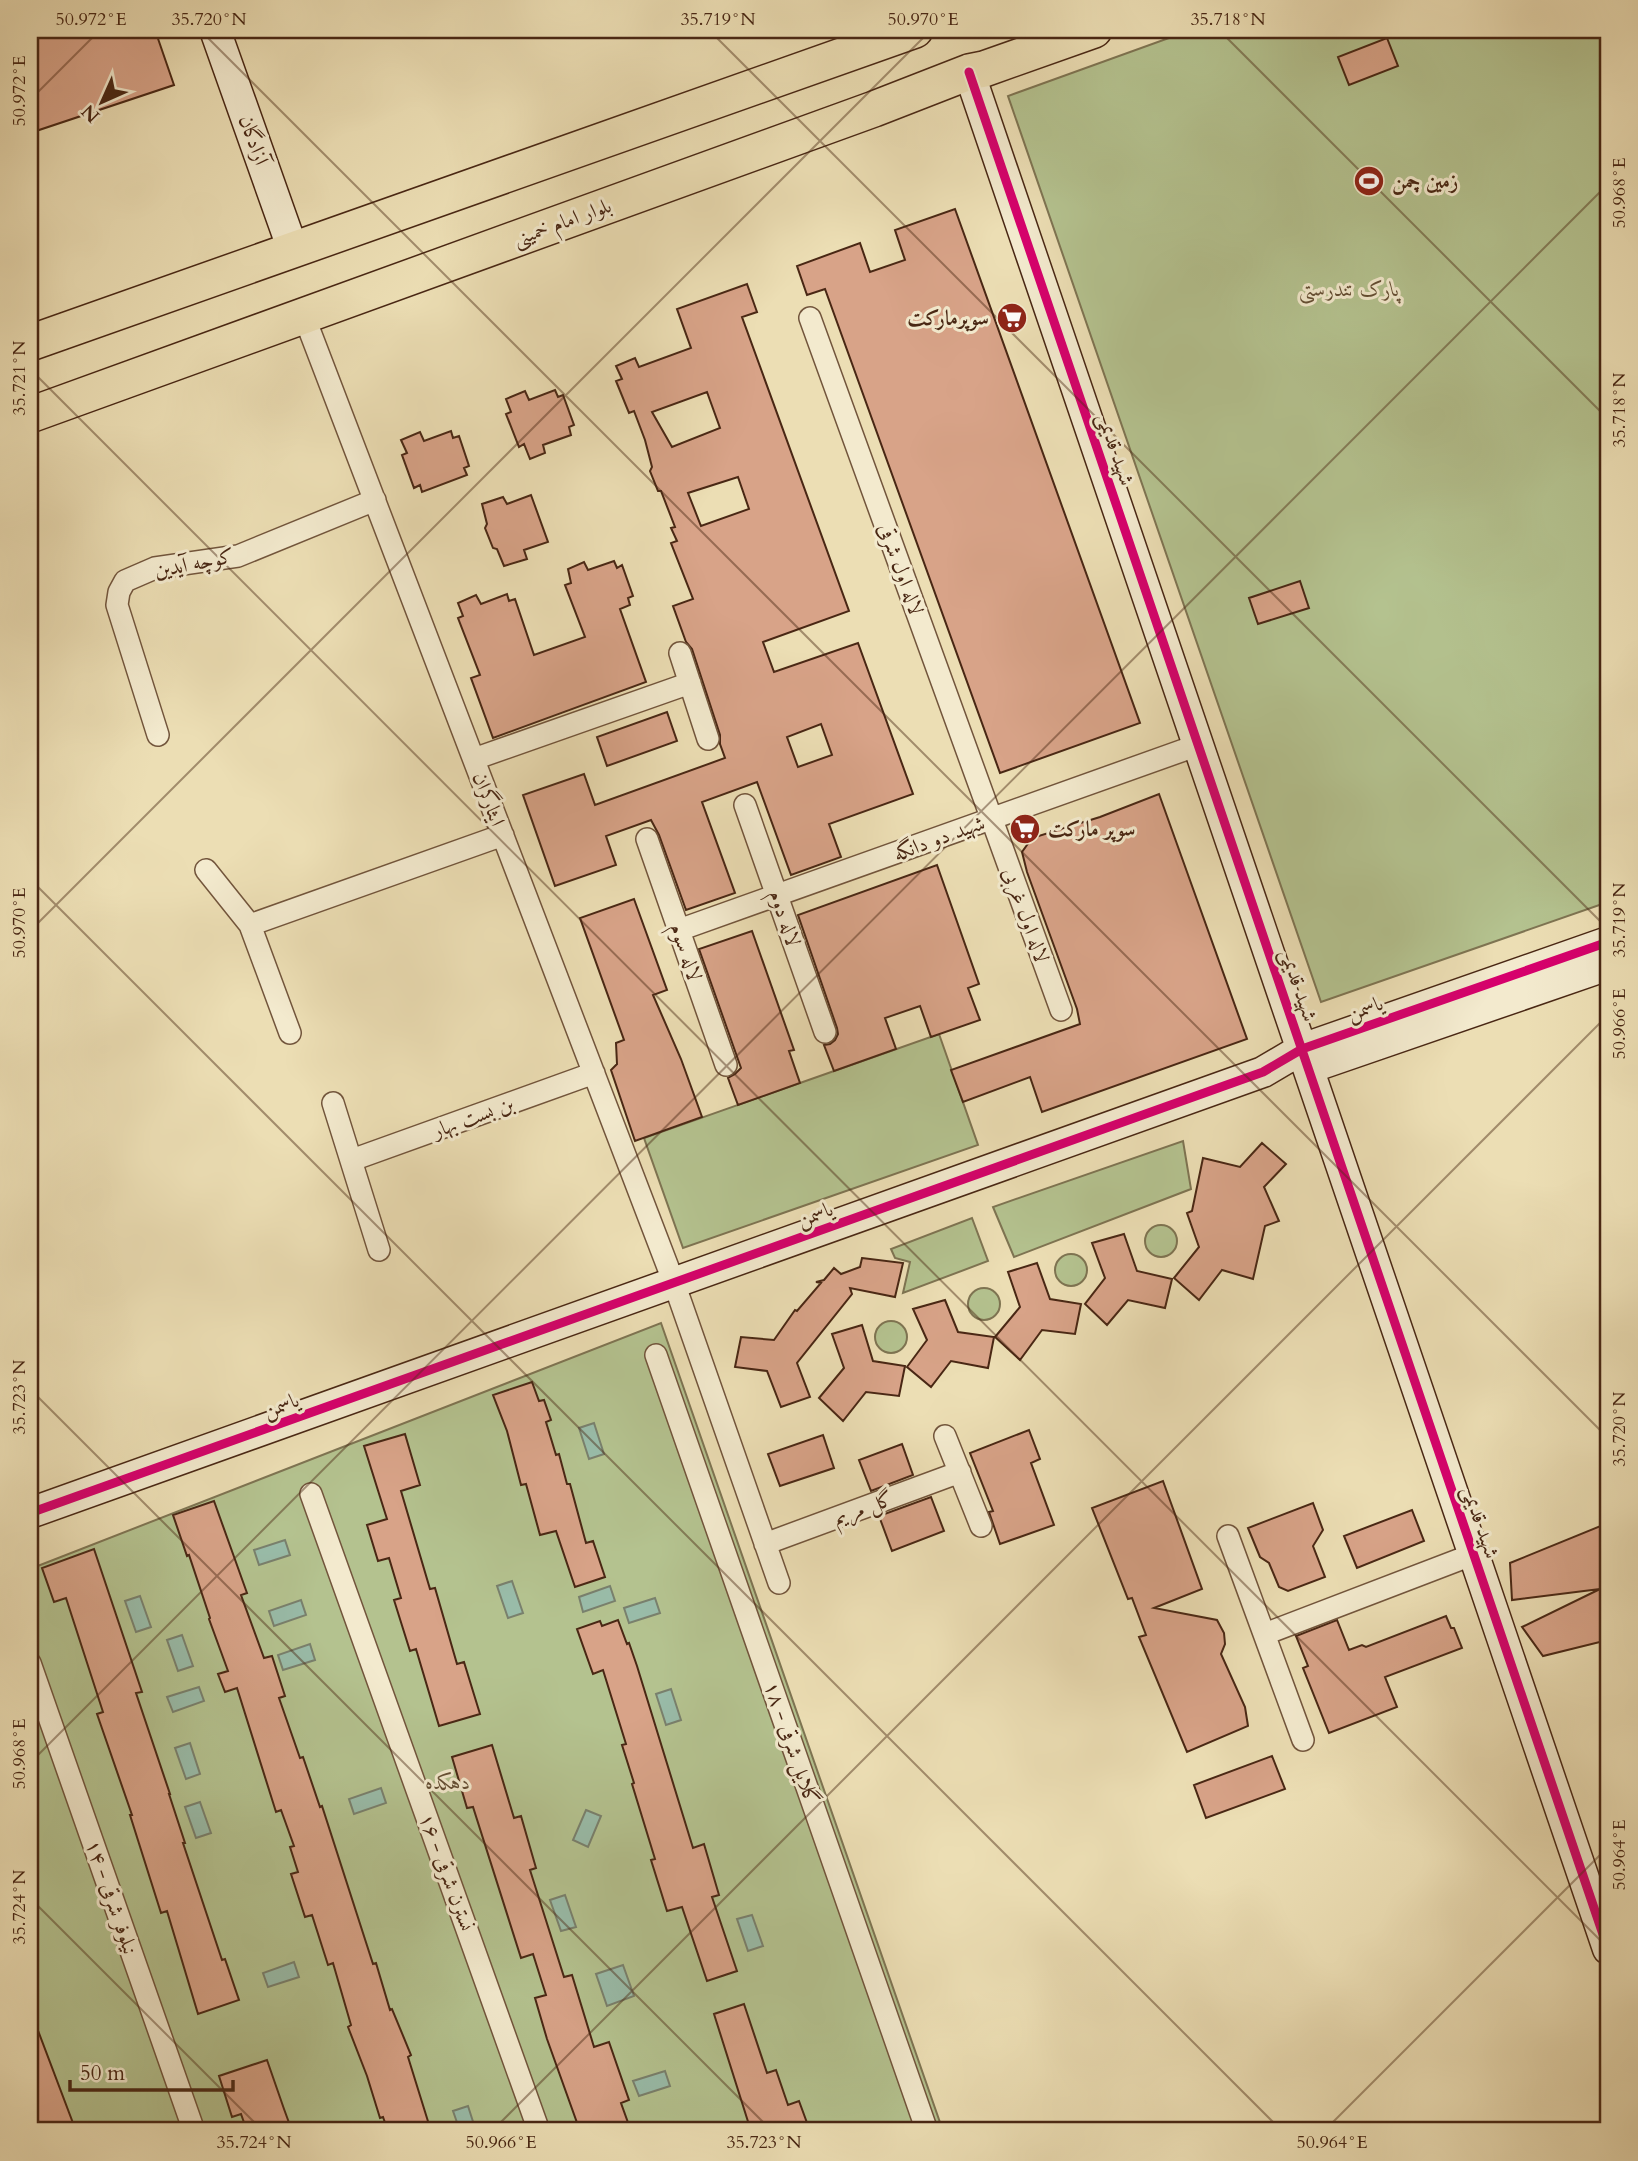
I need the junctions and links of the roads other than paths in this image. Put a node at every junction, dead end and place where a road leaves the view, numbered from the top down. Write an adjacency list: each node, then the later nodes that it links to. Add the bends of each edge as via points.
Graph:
1 (215, 30): 5 (street, آزادگان)
2 (915, 30): 5 (main road)
3 (1094, 30): 4 (main road, بلوار امام خمینی)
4 (969, 72): 6 (main road, بلوار امام خمینی); 15 (street, شهید قدیمی)
5 (293, 250): 8 (main road)
6 (304, 316): 9 (main road, بلوار امام خمینی); 10 (street, ایثارگران)
7 (810, 318): 18 (street, لاله اول شرقی)
8 (30, 343)
9 (30, 415)
10 (374, 500): 13 (street, کوچه آیدین, via 238,556 155,568 125,581 117,606); 16 (street, ایثارگران)
11 (680, 653): 12 (street)
12 (690, 684): 14 (street); 16 (street)
13 (158, 735)
14 (708, 739)
15 (1198, 745): 18 (street, شهید دو دانگه); 30 (street, شهید قدیمی)
16 (474, 759): 19 (street, ایثارگران)
17 (745, 805): 22 (street, لاله دوم)
18 (991, 819): 22 (street, شهید دو دانگه); 27 (street, لاله اول غربی)
19 (503, 835): 23 (street); 32 (street, ایثارگران)
20 (647, 839): 24 (street, لاله سوم)
21 (206, 870): 23 (street)
22 (777, 897): 24 (street, شهید دو دانگه); 28 (street, لاله دوم)
23 (250, 925): 29 (street)
24 (679, 930): 31 (street, لاله سوم)
25 (1608, 942): 30 (street, یاسمن)
26 (1608, 965): 30 (street, یاسمن)
27 (1061, 1010)
28 (825, 1032)
29 (290, 1033)
30 (1305, 1059): 36 (street, یاسمن); 45 (street, شهید قدیمی)
31 (726, 1065)
32 (594, 1073): 34 (street, بن بست بهار); 36 (street, ایثارگران)
33 (333, 1103): 34 (street)
34 (352, 1160): 35 (street)
35 (379, 1250)
36 (674, 1283): 41 (street, یاسمن); 44 (street, ایثارگران)
37 (656, 1355): 53 (street, گلایل شرقی - ۱۸)
38 (945, 1436): 39 (street)
39 (960, 1472): 42 (street); 44 (street, گل مریم)
40 (311, 1494): 52 (street, نسترن شرقی - ۱۶)
41 (30, 1513)
42 (981, 1526)
43 (1228, 1536): 47 (street)
44 (765, 1544): 46 (street, ایثارگران)
45 (1474, 1554): 47 (street); 50 (street, شهید قدیمی)
46 (779, 1583)
47 (1265, 1634): 49 (street)
48 (30, 1663): 51 (street, نیلوفر شرقی - ۱۴)
49 (1303, 1740)
50 (1608, 1950)
51 (194, 2131)
52 (539, 2131)
53 (927, 2131)

